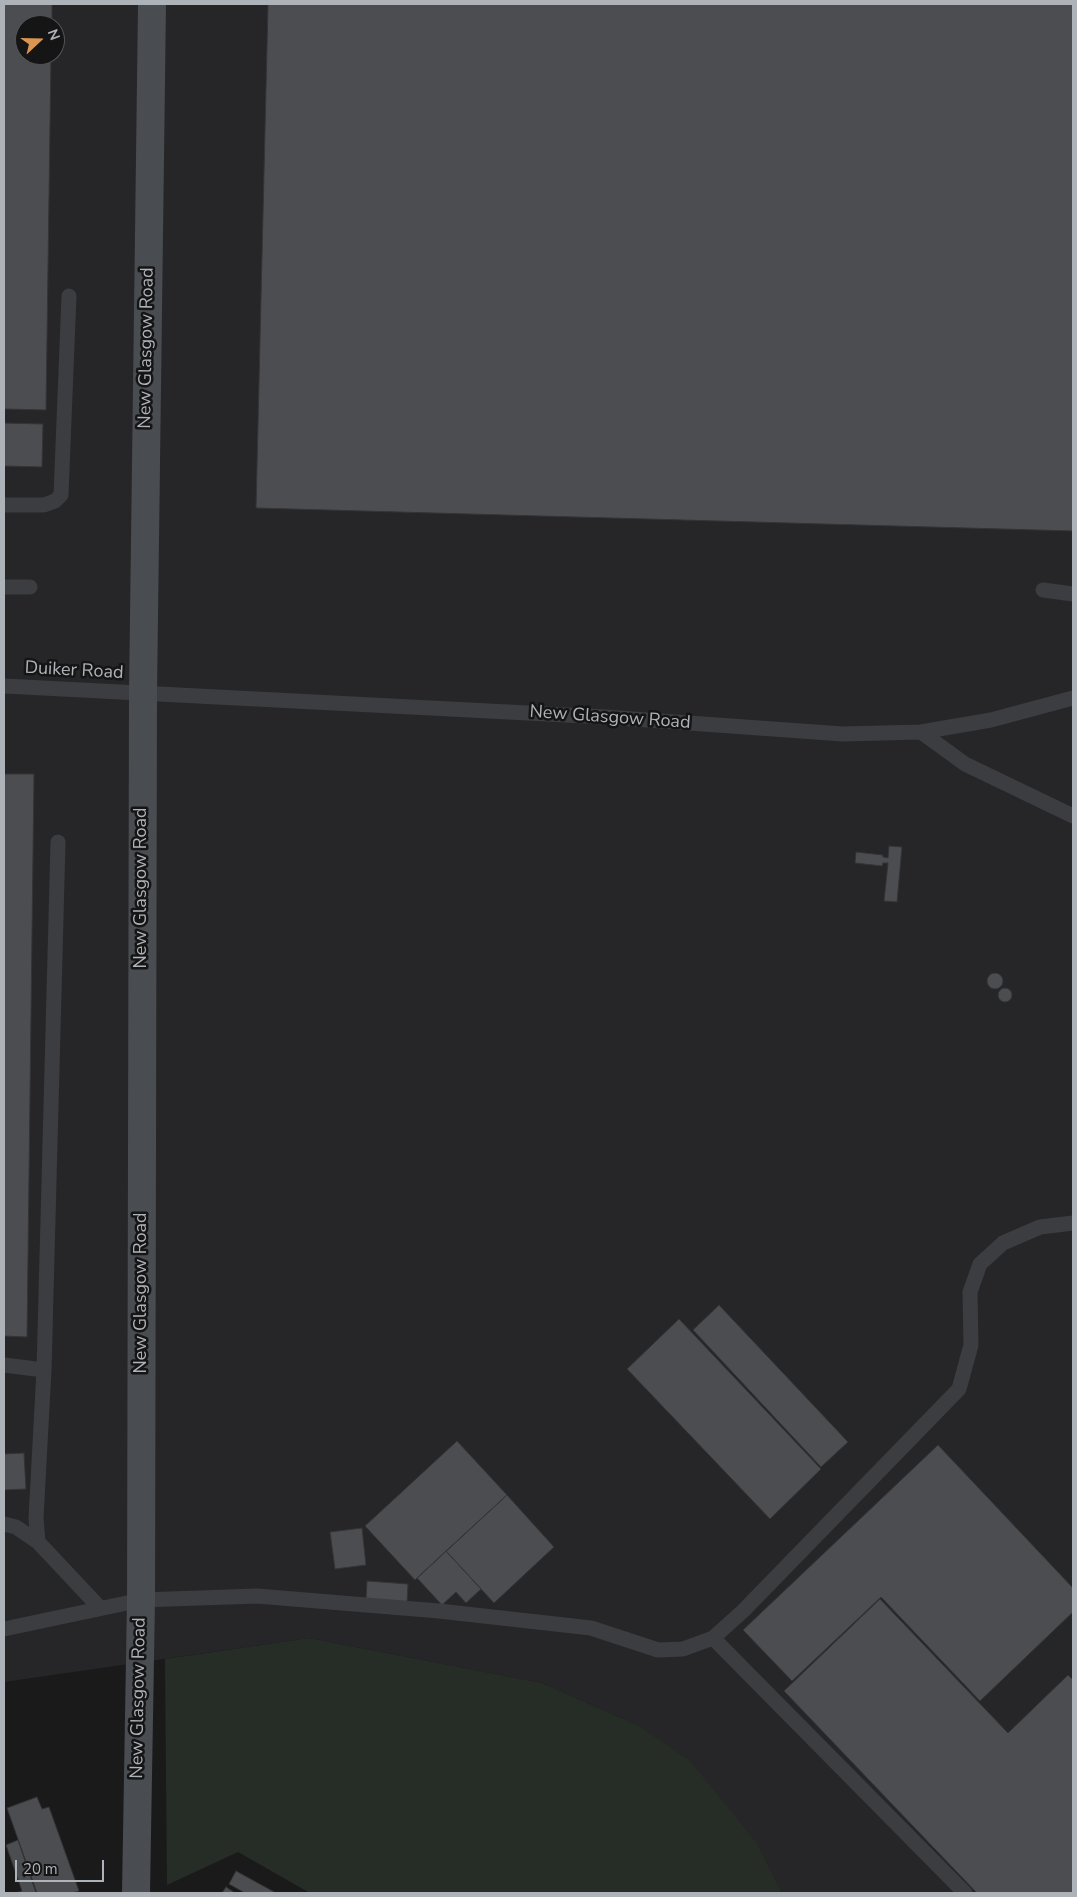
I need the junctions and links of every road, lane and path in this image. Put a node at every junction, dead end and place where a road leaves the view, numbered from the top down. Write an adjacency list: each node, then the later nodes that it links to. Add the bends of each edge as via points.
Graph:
1 (152, 4): 9 (street, New Glasgow Road)
2 (69, 296): 3 (lane, via 61,495 44,505)
3 (4, 505)
4 (4, 587): 5 (lane)
5 (30, 587)
6 (1042, 590): 7 (lane)
7 (1073, 594)
8 (4, 686): 9 (lane, Duiker Road)
9 (143, 693): 11 (lane, New Glasgow Road, via 605,717 843,734); 19 (street, New Glasgow Road)
10 (1073, 698): 11 (lane, New Glasgow Road, via 992,720)
11 (920, 732): 12 (lane, via 966,764)
12 (1073, 816)
13 (58, 842): 16 (lane)
14 (1073, 1223): 22 (lane, via 1040,1227 1003,1243 980,1264 970,1292 971,1345 959,1390)
15 (4, 1365): 16 (lane)
16 (44, 1370): 18 (lane, via 36,1518)
17 (4, 1524): 18 (lane, via 16,1527)
18 (38, 1542): 20 (lane)
19 (141, 1600): 20 (lane); 22 (lane, via 257,1596 438,1611 590,1628 658,1650 683,1650); 23 (street, New Glasgow Road)
20 (100, 1608): 21 (lane)
21 (4, 1630)
22 (713, 1638): 24 (lane)
23 (136, 1893)
24 (965, 1893)

